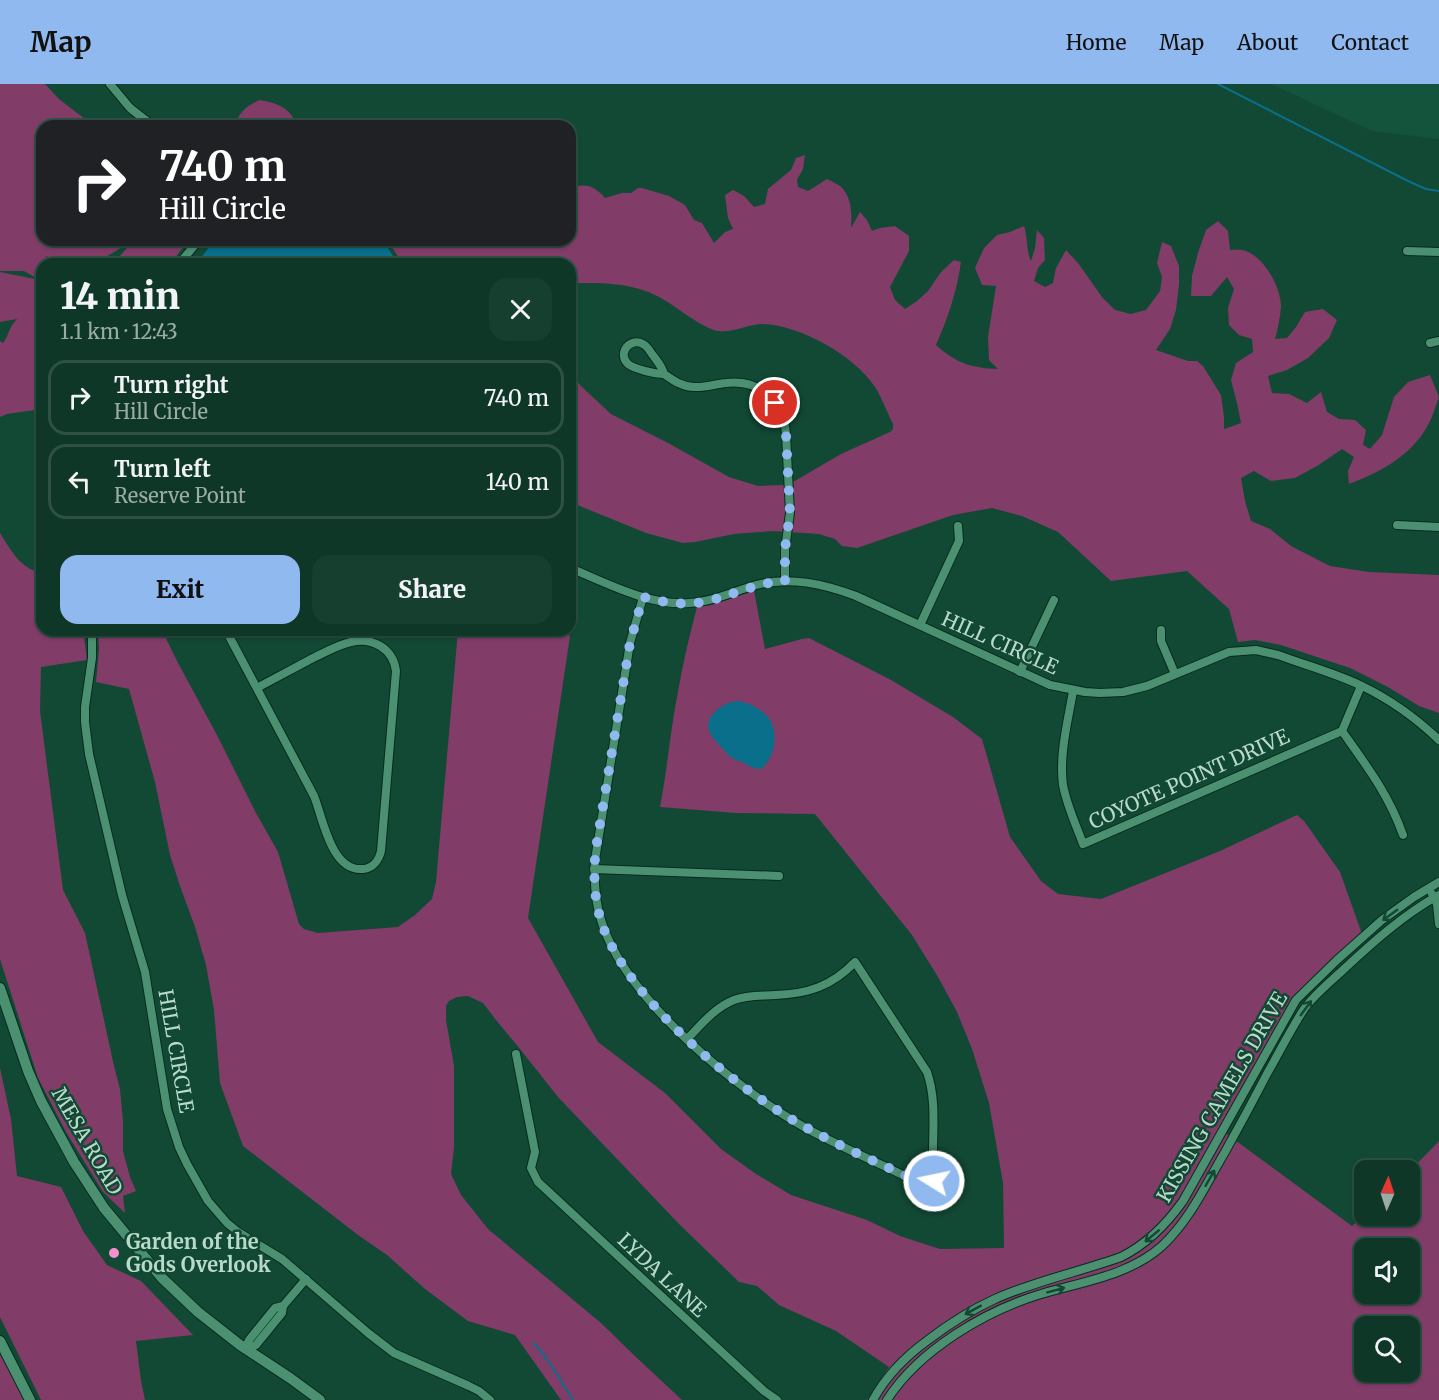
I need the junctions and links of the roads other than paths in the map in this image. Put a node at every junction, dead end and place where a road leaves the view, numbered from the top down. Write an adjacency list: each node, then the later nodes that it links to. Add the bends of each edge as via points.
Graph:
1 (110, 84): 2 (street)
2 (145, 120)
3 (194, 246): 6 (street)
4 (1407, 251): 5 (street)
5 (1439, 252)
6 (184, 258)
7 (1439, 341): 8 (street)
8 (1430, 343)
9 (664, 374): 9 (street, via 645,345 635,342 626,347 624,356 630,365); 14 (street, via 694,387 735,383 755,386 780,410 785,424 790,513)
10 (1397, 525): 12 (street)
11 (958, 526): 17 (street, via 959,541)
12 (1439, 527)
13 (576, 570): 15 (street, HILL CIRCLE)
14 (785, 581): 15 (street, HILL CIRCLE, via 702,602 675,603); 17 (street, HILL CIRCLE, via 842,590)
15 (643, 597): 29 (street, via 630,643)
16 (1054, 600): 21 (street)
17 (920, 625): 21 (street, HILL CIRCLE)
18 (1161, 630): 22 (street, via 1161,641)
19 (92, 636): 38 (street, HILL CIRCLE, via 86,735 122,895 147,980 172,1128 194,1178 218,1213 238,1232)
20 (229, 636): 24 (street)
21 (1020, 672): 25 (street, HILL CIRCLE)
22 (1175, 674): 23 (street, HILL CIRCLE, via 1229,652 1256,650); 25 (street, HILL CIRCLE, via 1123,692)
23 (1361, 686): 26 (street); 27 (street, HILL CIRCLE, via 1389,700)
24 (257, 688): 24 (street, via 349,642 372,642 391,656 396,671 381,851 373,866 354,868 334,851 314,796)
25 (1073, 691): 26 (street, COYOTE POINT DRIVE, via 1062,772 1065,796 1083,844)
26 (1342, 731): 28 (street, via 1383,789)
27 (1439, 740)
28 (1402, 835)
29 (594, 869): 30 (street); 36 (street, via 601,922 612,948 650,1001)
30 (779, 876)
31 (1439, 882): 32 (street, KISSING CAMELS DRIVE)
32 (1429, 888): 33 (street); 45 (street, KISSING CAMELS DRIVE, one-way to 45, via 1365,935 1296,1000 1183,1200 1152,1237 1121,1257 981,1305 917,1348 885,1381)
33 (1437, 897): 34 (street); 46 (street, KISSING CAMELS DRIVE, one-way to 33, via 903,1377 931,1353 986,1317 1019,1302 1131,1266 1163,1245 1190,1213 1306,1007 1369,946)
34 (1439, 924)
35 (0, 988): 40 (main road, MESA ROAD, via 41,1101 94,1195 176,1293)
36 (687, 1039): 36 (street, via 726,1004 744,997 805,992 832,981 855,962 931,1082 934,1181 919,1182 806,1128 756,1096)
37 (516, 1054): 44 (street, LYDA LANE, via 535,1152 531,1168 538,1182)
38 (306, 1279): 40 (street, via 283,1306 275,1308 266,1326 249,1340); 43 (street, HILL CIRCLE, via 394,1353 469,1386)
39 (0, 1341): 41 (main road)
40 (245, 1349): 42 (main road, MESA ROAD)
41 (30, 1400)
42 (320, 1400)
43 (490, 1400)
44 (777, 1400)
45 (873, 1400)
46 (887, 1400)

